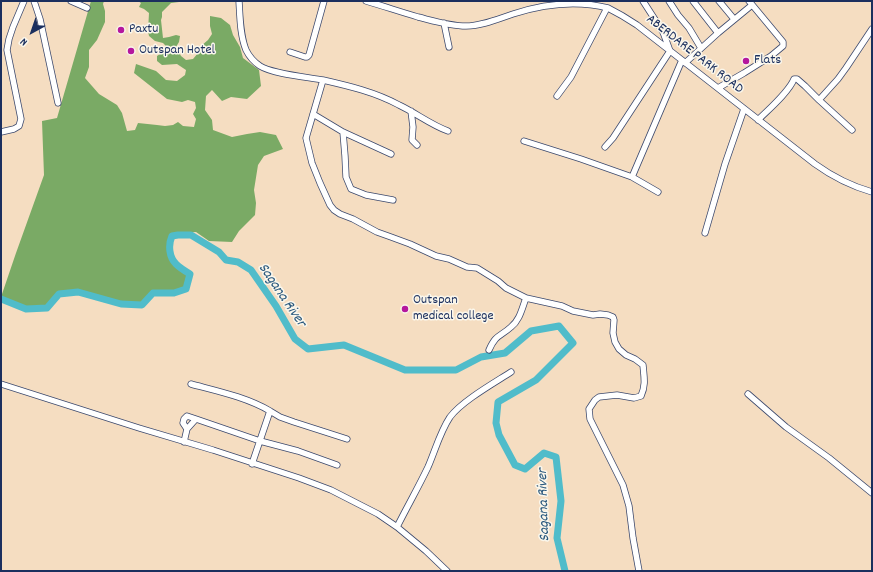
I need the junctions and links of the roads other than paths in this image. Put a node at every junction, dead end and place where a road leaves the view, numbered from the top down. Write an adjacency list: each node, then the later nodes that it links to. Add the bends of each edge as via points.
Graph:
1 (24, 1): 35 (street, via 12,27 7,50 21,119 20,126)
2 (34, 1): 28 (street)
3 (71, 1): 13 (street)
4 (239, 1): 24 (street, via 242,35 252,60 273,72)
5 (324, 1): 22 (street, via 309,55 305,57)
6 (368, 1): 16 (street, ABERDARE PARK ROAD)
7 (568, 1): 14 (street, ABERDARE PARK ROAD); 16 (street, ABERDARE PARK ROAD, via 536,7 474,26)
8 (643, 1): 21 (street, via 663,32)
9 (669, 1): 20 (street)
10 (693, 1): 18 (street)
11 (719, 1): 15 (street)
12 (750, 3): 15 (street); 25 (street, via 783,42 783,46)
13 (87, 8)
14 (608, 8): 21 (street, ABERDARE PARK ROAD, via 637,25); 26 (street, via 571,77)
15 (734, 19): 18 (street)
16 (444, 23): 19 (street)
17 (872, 29): 27 (street, via 838,79)
18 (718, 33): 20 (street)
19 (449, 47)
20 (701, 48): 23 (street)
21 (670, 51): 23 (street, ABERDARE PARK ROAD); 39 (street)
22 (290, 52)
23 (684, 62): 25 (street, ABERDARE PARK ROAD); 41 (street)
24 (323, 80): 30 (street, via 365,90); 31 (street)
25 (718, 88): 29 (street, ABERDARE PARK ROAD)
26 (557, 96)
27 (819, 100): 32 (street, via 794,79 782,96); 33 (street)
28 (58, 103)
29 (744, 109): 32 (street, ABERDARE PARK ROAD); 45 (street)
30 (411, 111): 34 (street); 38 (street, via 412,140)
31 (313, 114): 36 (street); 46 (street, via 306,138 307,144 320,183 334,210 377,232 436,256 477,268)
32 (758, 120): 43 (street, ABERDARE PARK ROAD, via 827,172 858,188)
33 (852, 130)
34 (448, 131)
35 (1, 132)
36 (343, 132): 40 (street); 44 (street, via 346,178 351,188 366,195)
37 (524, 141): 41 (street)
38 (417, 145)
39 (605, 147)
40 (391, 154)
41 (632, 177): 42 (street)
42 (658, 192)
43 (872, 192)
44 (393, 200)
45 (705, 233)
46 (526, 298): 47 (street, via 515,323 498,335); 63 (street, via 573,311 613,317 613,333 619,349 643,365 644,385 641,396 599,397 589,409 590,419 623,485 630,506)
47 (490, 350)
48 (511, 372): 61 (street, via 476,395 450,417)
49 (1, 384): 57 (street)
50 (190, 384): 52 (street, via 239,397)
51 (748, 394): 60 (street, via 786,427)
52 (270, 411): 55 (street, via 280,417); 56 (street)
53 (196, 419): 54 (street); 54 (street, via 187,416 184,418 183,423); 56 (street)
54 (187, 429): 57 (street)
55 (347, 439)
56 (260, 440): 58 (street); 59 (street)
57 (184, 442): 58 (street)
58 (252, 464): 61 (street, via 331,490 378,514)
59 (337, 465)
60 (872, 493)
61 (397, 527): 62 (street, via 426,551)
62 (443, 570)
63 (639, 571)

